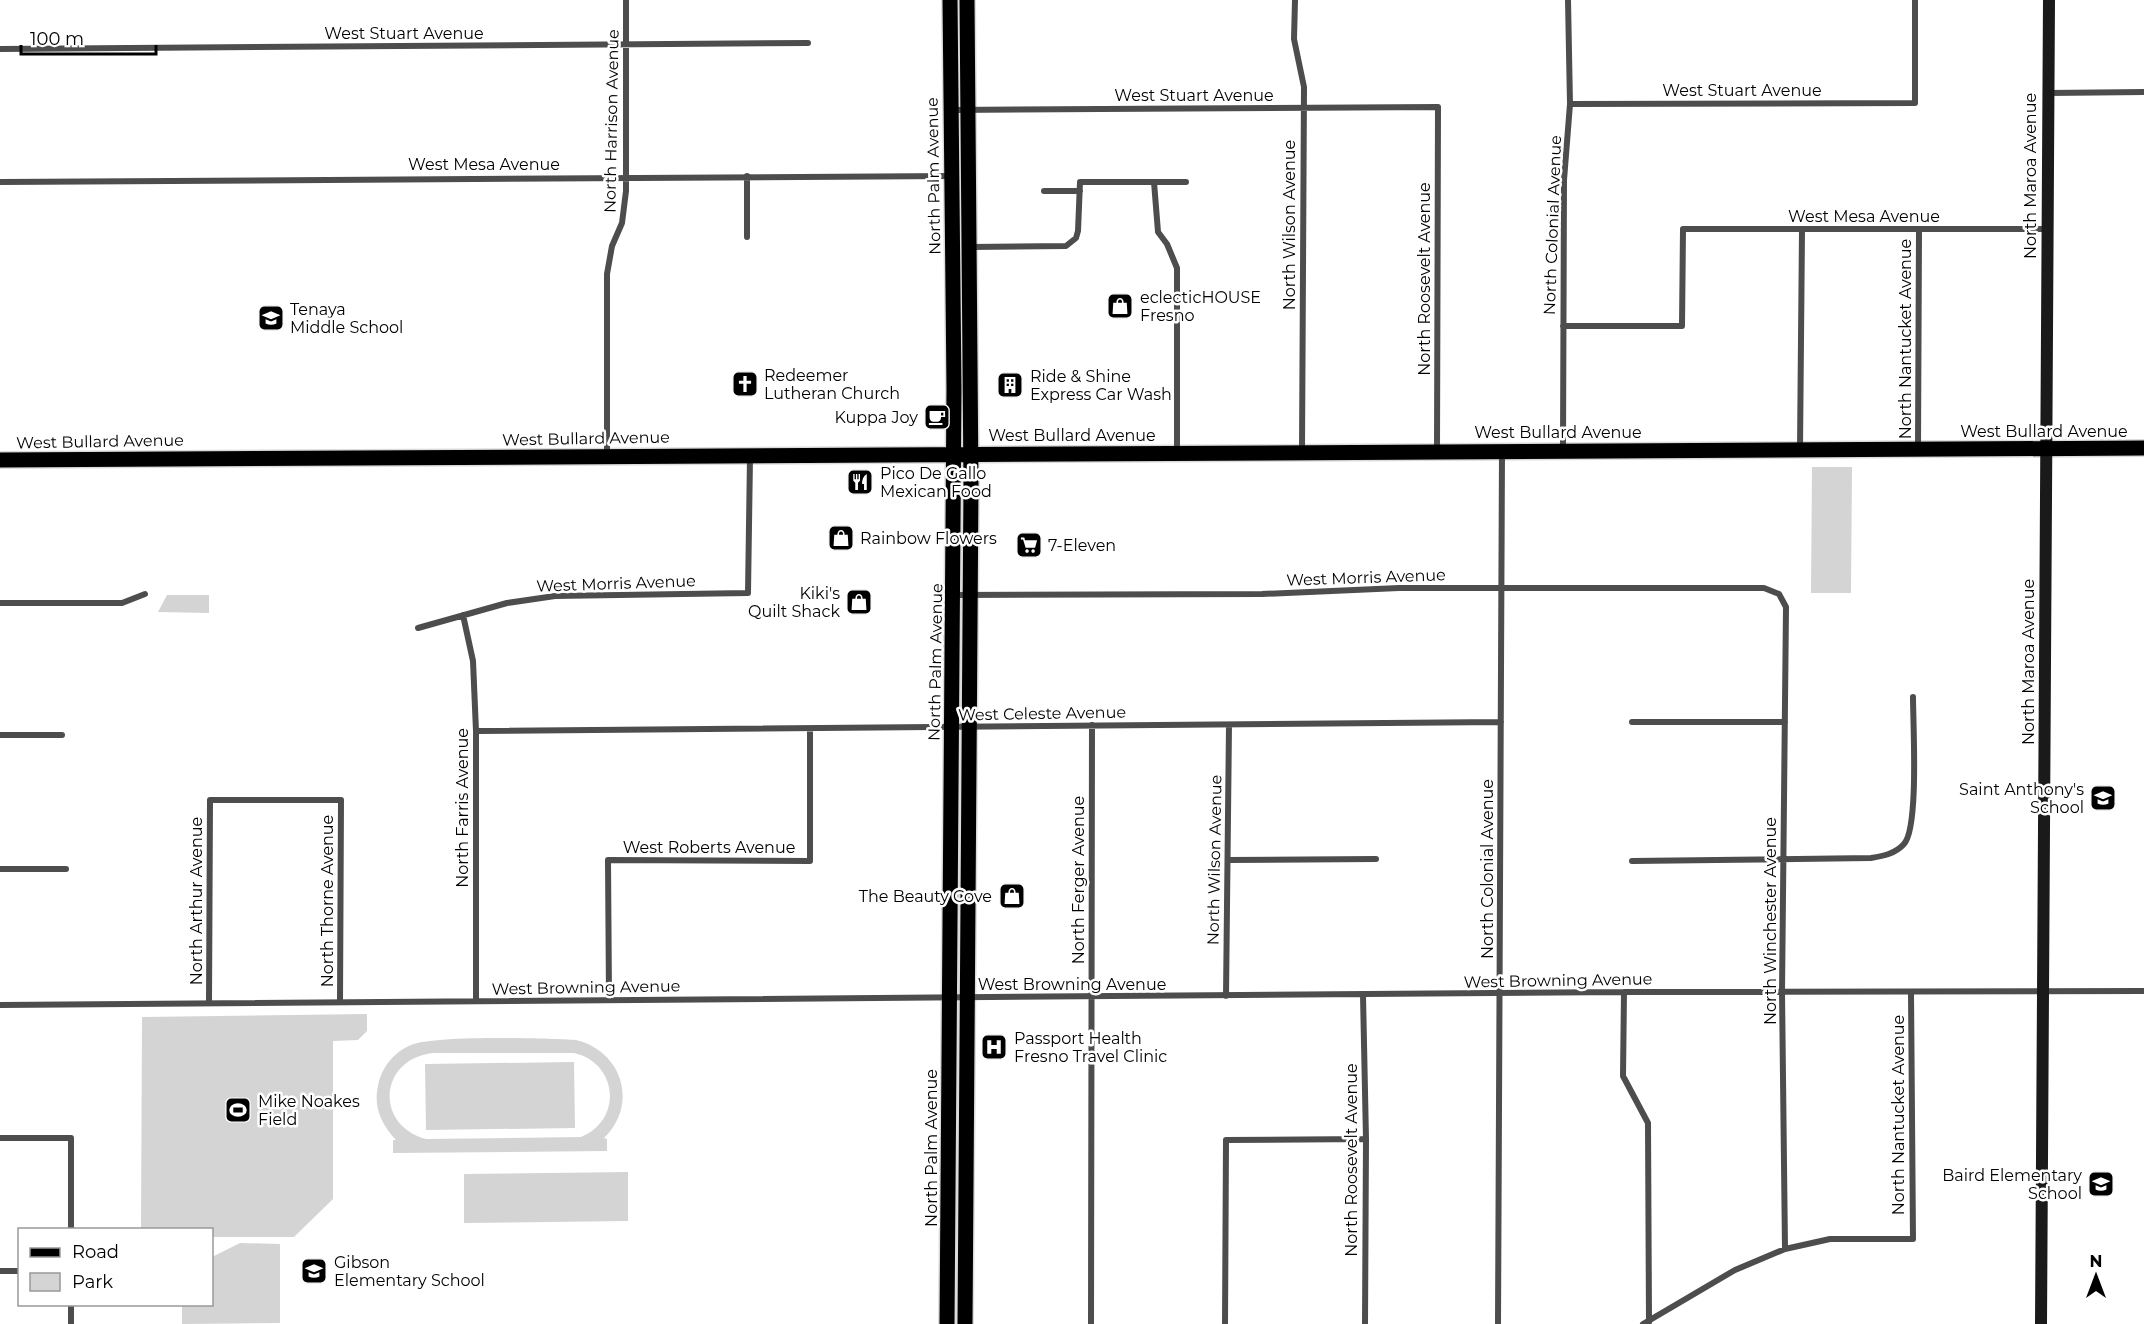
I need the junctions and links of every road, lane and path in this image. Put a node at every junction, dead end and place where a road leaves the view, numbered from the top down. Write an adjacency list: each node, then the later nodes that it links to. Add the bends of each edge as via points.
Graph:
1 (626, 0): 9 (street, North Harrison Avenue)
2 (950, 0): 16 (main road, North Palm Avenue)
3 (968, 0): 17 (main road, North Palm Avenue)
4 (1295, 0): 15 (street, North Wilson Avenue, via 1294,39)
5 (1569, 0): 13 (street, North Colonial Avenue)
6 (1915, 0): 13 (street, West Stuart Avenue, via 1915,103)
7 (2049, 0): 12 (main road, North Maroa Avenue)
8 (808, 43): 9 (street, West Stuart Avenue)
9 (626, 45): 10 (street, West Stuart Avenue); 21 (street, North Harrison Avenue)
10 (0, 49)
11 (2144, 92): 12 (street)
12 (2048, 93): 27 (main road, North Maroa Avenue)
13 (1570, 104): 33 (street, North Colonial Avenue, via 1564,165)
14 (1438, 107): 15 (street, West Stuart Avenue); 42 (street, North Roosevelt Avenue)
15 (1304, 108): 17 (street, West Stuart Avenue); 41 (street, North Wilson Avenue)
16 (950, 110): 17 (street, West Stuart Avenue); 19 (main road, North Palm Avenue)
17 (967, 110): 20 (main road, North Palm Avenue)
18 (747, 176): 19 (street, West Mesa Avenue); 21 (street, West Mesa Avenue); 30 (street)
19 (950, 176): 20 (street, West Mesa Avenue); 31 (main road, North Palm Avenue)
20 (968, 176): 32 (main road, North Palm Avenue)
21 (626, 177): 22 (street, West Mesa Avenue); 47 (street, North Harrison Avenue, via 623,216 607,274)
22 (0, 182)
23 (1154, 182): 24 (street); 25 (street, via 1080,182); 43 (street, via 1158,232 1177,268)
24 (1186, 182)
25 (1080, 190): 26 (street); 32 (street, via 1078,231 1071,244)
26 (1044, 191)
27 (2046, 229): 29 (street, West Mesa Avenue); 35 (main road, North Maroa Avenue)
28 (1802, 230): 29 (street, West Mesa Avenue); 33 (street, West Mesa Avenue, via 1683,230 1682,326); 40 (street)
29 (1919, 230): 37 (street, North Nantucket Avenue)
30 (747, 237)
31 (952, 237): 34 (main road, via 960,273 962,323); 44 (main road, North Palm Avenue)
32 (970, 247): 34 (main road, North Palm Avenue)
33 (1563, 326): 39 (street, North Colonial Avenue)
34 (970, 330): 45 (main road, North Palm Avenue)
35 (2046, 448): 36 (main road, West Bullard Avenue); 37 (main road, West Bullard Avenue); 79 (main road, North Maroa Avenue)
36 (2144, 448)
37 (1918, 449): 40 (main road, West Bullard Avenue)
38 (1502, 450): 39 (main road, West Bullard Avenue); 42 (main road, West Bullard Avenue); 49 (street, North Colonial Avenue)
39 (1563, 450): 40 (main road, West Bullard Avenue)
40 (1800, 450)
41 (1302, 451): 42 (main road, West Bullard Avenue); 43 (main road, West Bullard Avenue)
42 (1437, 451)
43 (1177, 452): 45 (main road, West Bullard Avenue)
44 (954, 453): 45 (main road, West Bullard Avenue); 46 (main road, West Bullard Avenue); 52 (main road, North Palm Avenue)
45 (970, 453): 53 (main road, North Palm Avenue)
46 (750, 454): 47 (main road, West Bullard Avenue); 55 (street, West Morris Avenue, via 748,593 555,596)
47 (607, 456): 48 (main road, West Bullard Avenue)
48 (0, 460)
49 (1501, 588): 51 (street, West Morris Avenue, via 1764,588); 53 (street, West Morris Avenue); 58 (street, North Colonial Avenue)
50 (145, 594): 54 (street, via 122,603)
51 (1779, 594): 60 (street, North Winchester Avenue, via 1786,607)
52 (953, 595): 53 (street, West Morris Avenue); 64 (main road, North Palm Avenue)
53 (969, 595): 63 (main road, North Palm Avenue)
54 (0, 603)
55 (463, 615): 56 (street, West Morris Avenue); 66 (street, North Farris Avenue, via 473,661)
56 (418, 628)
57 (1913, 697): 71 (street, via 1913,822 1904,845 1889,855 1871,858)
58 (1502, 722): 61 (street, West Celeste Avenue); 81 (street, North Colonial Avenue)
59 (1632, 722): 60 (street)
60 (1785, 722): 71 (street, North Winchester Avenue)
61 (1229, 724): 62 (street, West Celeste Avenue); 72 (street, North Wilson Avenue)
62 (1092, 725): 63 (street, West Celeste Avenue); 85 (street, North Ferger Avenue)
63 (968, 726): 64 (street, West Celeste Avenue); 84 (main road, North Palm Avenue)
64 (952, 727): 65 (street, West Celeste Avenue); 84 (main road, North Palm Avenue)
65 (810, 729): 66 (street, West Celeste Avenue); 86 (street, West Roberts Avenue, via 810,861 608,860)
66 (476, 731): 87 (street, North Farris Avenue)
67 (0, 735): 68 (street)
68 (62, 735)
69 (210, 800): 88 (street, North Arthur Avenue); 89 (street, North Thorne Avenue, via 341,800)
70 (1376, 859): 72 (street)
71 (1784, 859): 73 (street); 77 (street, North Winchester Avenue)
72 (1228, 860): 83 (street, North Wilson Avenue)
73 (1632, 861)
74 (0, 869): 75 (street)
75 (66, 869)
76 (1623, 992): 77 (street, West Browning Avenue); 81 (street, West Browning Avenue); 100 (street, via 1623,1076 1648,1123)
77 (1782, 992): 78 (street, West Browning Avenue); 96 (street, North Winchester Avenue)
78 (1911, 992): 79 (street, West Browning Avenue); 96 (street, North Nantucket Avenue, via 1913,1239 1830,1239)
79 (2043, 992): 80 (street, West Browning Avenue); 108 (main road, North Maroa Avenue)
80 (2144, 992)
81 (1499, 994): 82 (street, West Browning Avenue); 107 (street, North Colonial Avenue)
82 (1363, 995): 83 (street, West Browning Avenue); 92 (street, North Roosevelt Avenue)
83 (1226, 996): 85 (street, West Browning Avenue)
84 (957, 998): 85 (street, West Browning Avenue); 86 (street, West Browning Avenue); 94 (main road, North Palm Avenue); 95 (main road, North Palm Avenue)
85 (1091, 998): 104 (street, North Ferger Avenue)
86 (609, 999): 87 (street, West Browning Avenue)
87 (476, 1001): 89 (street, West Browning Avenue)
88 (209, 1002): 89 (street, West Browning Avenue); 90 (street, West Browning Avenue)
89 (340, 1002)
90 (0, 1005)
91 (0, 1138): 93 (street, via 71,1138)
92 (1366, 1139): 105 (street, via 1226,1140); 106 (street, North Roosevelt Avenue)
93 (72, 1228)
94 (948, 1242): 95 (main road); 102 (main road, North Palm Avenue)
95 (966, 1243): 103 (main road, North Palm Avenue)
96 (1785, 1249): 100 (street, via 1735,1270)
97 (0, 1271): 98 (street)
98 (18, 1271)
99 (71, 1306): 101 (street)
100 (1646, 1323)
101 (71, 1324)
102 (947, 1324)
103 (965, 1324)
104 (1091, 1324)
105 (1225, 1324)
106 (1365, 1324)
107 (1498, 1324)
108 (2041, 1324)

